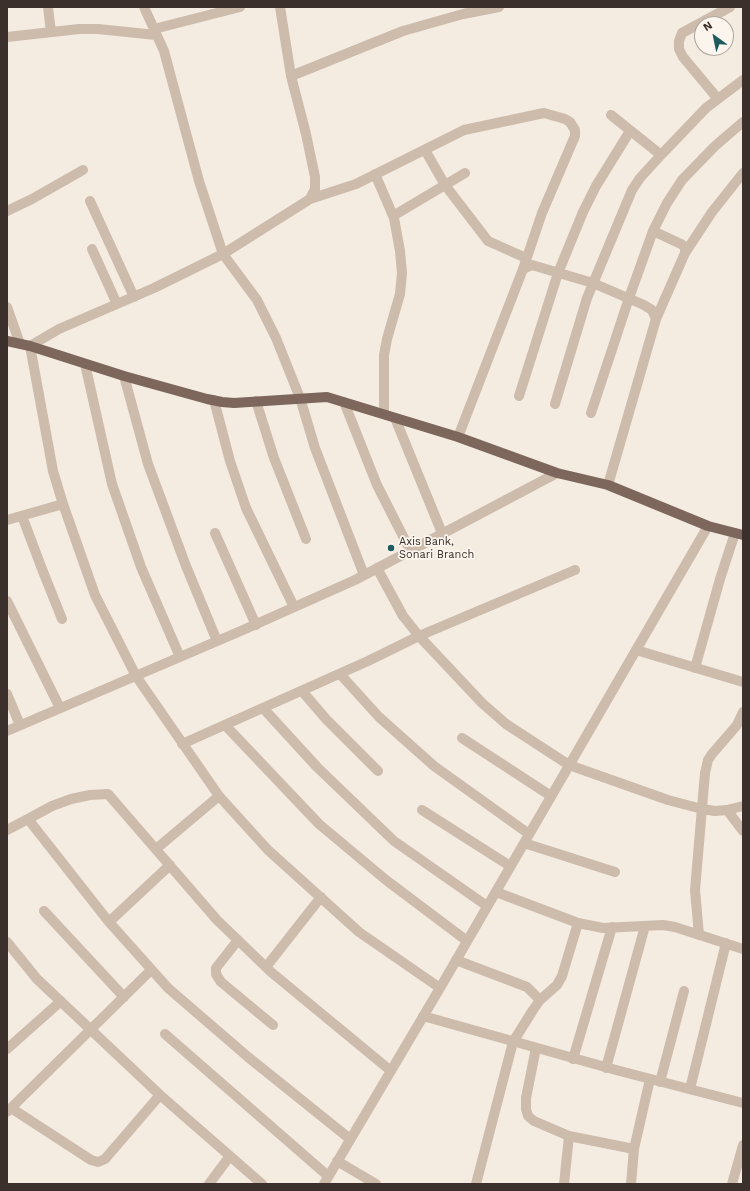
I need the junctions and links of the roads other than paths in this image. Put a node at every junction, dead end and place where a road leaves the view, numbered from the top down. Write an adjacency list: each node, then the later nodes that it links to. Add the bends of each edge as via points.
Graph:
1 (48, 7): 7 (street)
2 (144, 7): 8 (street)
3 (240, 7): 8 (street)
4 (280, 7): 10 (street)
5 (499, 7): 10 (street, via 456,16 403,32)
6 (730, 7): 12 (street, via 682,33 679,41 683,57)
7 (51, 32): 8 (street, via 98,29); 9 (street)
8 (155, 32): 30 (street, via 164,51 199,181)
9 (7, 37)
10 (292, 76): 23 (street, via 315,177 315,189)
11 (743, 80): 12 (street)
12 (718, 100): 17 (street, via 706,108)
13 (611, 114): 15 (street)
14 (743, 122): 27 (street, via 682,180)
15 (630, 131): 17 (street); 33 (street, via 596,186)
16 (425, 150): 21 (street); 22 (street); 31 (street, via 464,130 544,113 570,122 576,136 542,213)
17 (661, 155): 34 (street, via 632,190)
18 (83, 170): 25 (street)
19 (465, 173): 22 (street)
20 (743, 173): 29 (street, via 712,212)
21 (375, 174): 23 (street, via 356,184); 26 (street)
22 (445, 185): 26 (street); 31 (street, via 488,241)
23 (310, 199): 30 (street)
24 (90, 201): 35 (street)
25 (7, 211)
26 (393, 216): 52 (street, via 402,273 400,294 384,355)
27 (653, 231): 29 (street, via 681,244 685,247); 36 (street)
28 (92, 249): 37 (street)
29 (685, 253): 39 (street)
30 (223, 254): 35 (street); 46 (street, via 257,300 276,338)
31 (526, 258): 32 (street)
32 (522, 269): 33 (street, via 532,265); 54 (street)
33 (558, 273): 34 (street); 45 (street)
34 (593, 283): 36 (street); 50 (street)
35 (134, 297): 37 (street)
36 (629, 298): 39 (street, via 652,310); 51 (street)
37 (118, 304): 42 (street, via 59,329)
38 (7, 308): 41 (street)
39 (656, 319): 56 (street)
40 (7, 341): 41 (main road)
41 (20, 344): 42 (main road)
42 (30, 346): 43 (main road); 57 (street, via 53,471)
43 (85, 364): 44 (main road); 76 (street, via 112,484 140,567)
44 (124, 376): 47 (main road); 74 (street, via 148,464)
45 (519, 396)
46 (300, 398): 48 (main road); 49 (main road, via 327,396); 68 (street, via 315,448)
47 (214, 400): 48 (main road, via 234,403); 70 (street, via 246,508)
48 (256, 401): 64 (street, via 274,458)
49 (344, 402): 52 (main road); 65 (street, via 377,485)
50 (555, 404)
51 (591, 413)
52 (384, 414): 53 (main road)
53 (396, 418): 54 (main road); 62 (street)
54 (458, 437): 55 (main road)
55 (557, 473): 56 (main road); 62 (street)
56 (608, 485): 60 (main road)
57 (63, 504): 58 (street); 79 (street, via 95,595)
58 (22, 516): 59 (street); 71 (street)
59 (7, 520)
60 (708, 526): 63 (main road); 75 (street)
61 (215, 533): 72 (street)
62 (442, 533): 65 (street)
63 (739, 534): 77 (street, via 718,586)
64 (306, 539)
65 (410, 550): 66 (street)
66 (377, 568): 68 (street); 73 (street, via 403,616)
67 (575, 570): 73 (street)
68 (364, 575): 70 (street)
69 (7, 601): 83 (street)
70 (294, 607): 72 (street)
71 (62, 619)
72 (256, 625): 74 (street)
73 (418, 636): 78 (street); 91 (street, via 482,703 506,724)
74 (217, 642): 76 (street)
75 (636, 650): 77 (street); 91 (street)
76 (180, 657): 79 (street)
77 (695, 668): 80 (street)
78 (340, 674): 81 (street); 102 (street, via 379,717 434,766)
79 (136, 676): 83 (street); 90 (street)
80 (743, 682)
81 (302, 691): 84 (street); 92 (street)
82 (7, 694): 86 (street)
83 (60, 708): 86 (street)
84 (263, 708): 87 (street); 110 (street, via 317,767 394,841)
85 (743, 712): 96 (street, via 737,724 708,760)
86 (20, 725): 88 (street)
87 (225, 725): 90 (street); 118 (street, via 319,824 386,880)
88 (7, 731)
89 (462, 738): 94 (street)
90 (182, 744): 93 (street)
91 (570, 765): 94 (street); 96 (street, via 668,800)
92 (378, 771)
93 (219, 796): 104 (street); 109 (street, via 268,850)
94 (551, 796): 102 (street)
95 (743, 806): 98 (street)
96 (702, 809): 98 (street); 116 (street, via 695,890)
97 (422, 810): 106 (street)
98 (727, 810): 101 (street)
99 (28, 819): 100 (street); 104 (street, via 71,799 108,794); 112 (street)
100 (7, 830)
101 (743, 831)
102 (529, 834): 103 (street)
103 (524, 844): 106 (street); 107 (street)
104 (156, 849): 105 (street)
105 (170, 865): 112 (street); 117 (street, via 217,920)
106 (510, 866): 108 (street)
107 (615, 872)
108 (496, 892): 110 (street); 113 (street)
109 (321, 898): 123 (street); 125 (street, via 359,932)
110 (487, 906): 118 (street)
111 (44, 912): 127 (street)
112 (109, 922): 124 (street)
113 (578, 923): 115 (street); 128 (street, via 562,976 557,985)
114 (645, 926): 115 (street); 116 (street, via 675,926); 138 (street)
115 (612, 928): 137 (street)
116 (699, 934): 120 (street)
117 (238, 940): 123 (street); 131 (street, via 216,968 216,974 221,982)
118 (467, 941): 122 (street)
119 (7, 942): 129 (street)
120 (726, 943): 121 (street); 142 (street)
121 (743, 949)
122 (456, 960): 125 (street); 128 (street, via 527,987)
123 (266, 967): 139 (street)
124 (151, 970): 127 (street); 147 (street, via 168,988 248,1057)
125 (440, 988): 130 (street)
126 (684, 992): 141 (street)
127 (124, 997): 132 (street)
128 (540, 1000): 134 (street)
129 (60, 1001): 132 (street); 136 (street)
130 (423, 1016): 134 (street); 139 (street)
131 (273, 1025)
132 (90, 1029): 143 (street); 145 (street)
133 (165, 1034): 152 (street)
134 (513, 1042): 135 (street); 156 (street)
135 (536, 1048): 137 (street); 146 (street, via 526,1098 528,1116)
136 (7, 1049)
137 (573, 1059): 138 (street)
138 (606, 1068): 140 (street)
139 (391, 1071): 147 (street)
140 (650, 1079): 141 (street); 149 (street)
141 (660, 1082): 142 (street)
142 (690, 1089): 144 (street)
143 (160, 1095): 145 (street, via 105,1159 98,1162); 150 (street)
144 (743, 1103)
145 (9, 1110)
146 (569, 1136): 149 (street); 157 (street)
147 (350, 1139): 151 (street)
148 (743, 1145): 159 (street)
149 (634, 1149): 158 (street)
150 (230, 1156): 153 (street); 154 (street)
151 (337, 1160): 152 (street); 155 (street)
152 (326, 1180)
153 (209, 1184)
154 (262, 1184)
155 (376, 1184)
156 (476, 1184)
157 (564, 1184)
158 (631, 1184)
159 (732, 1184)

